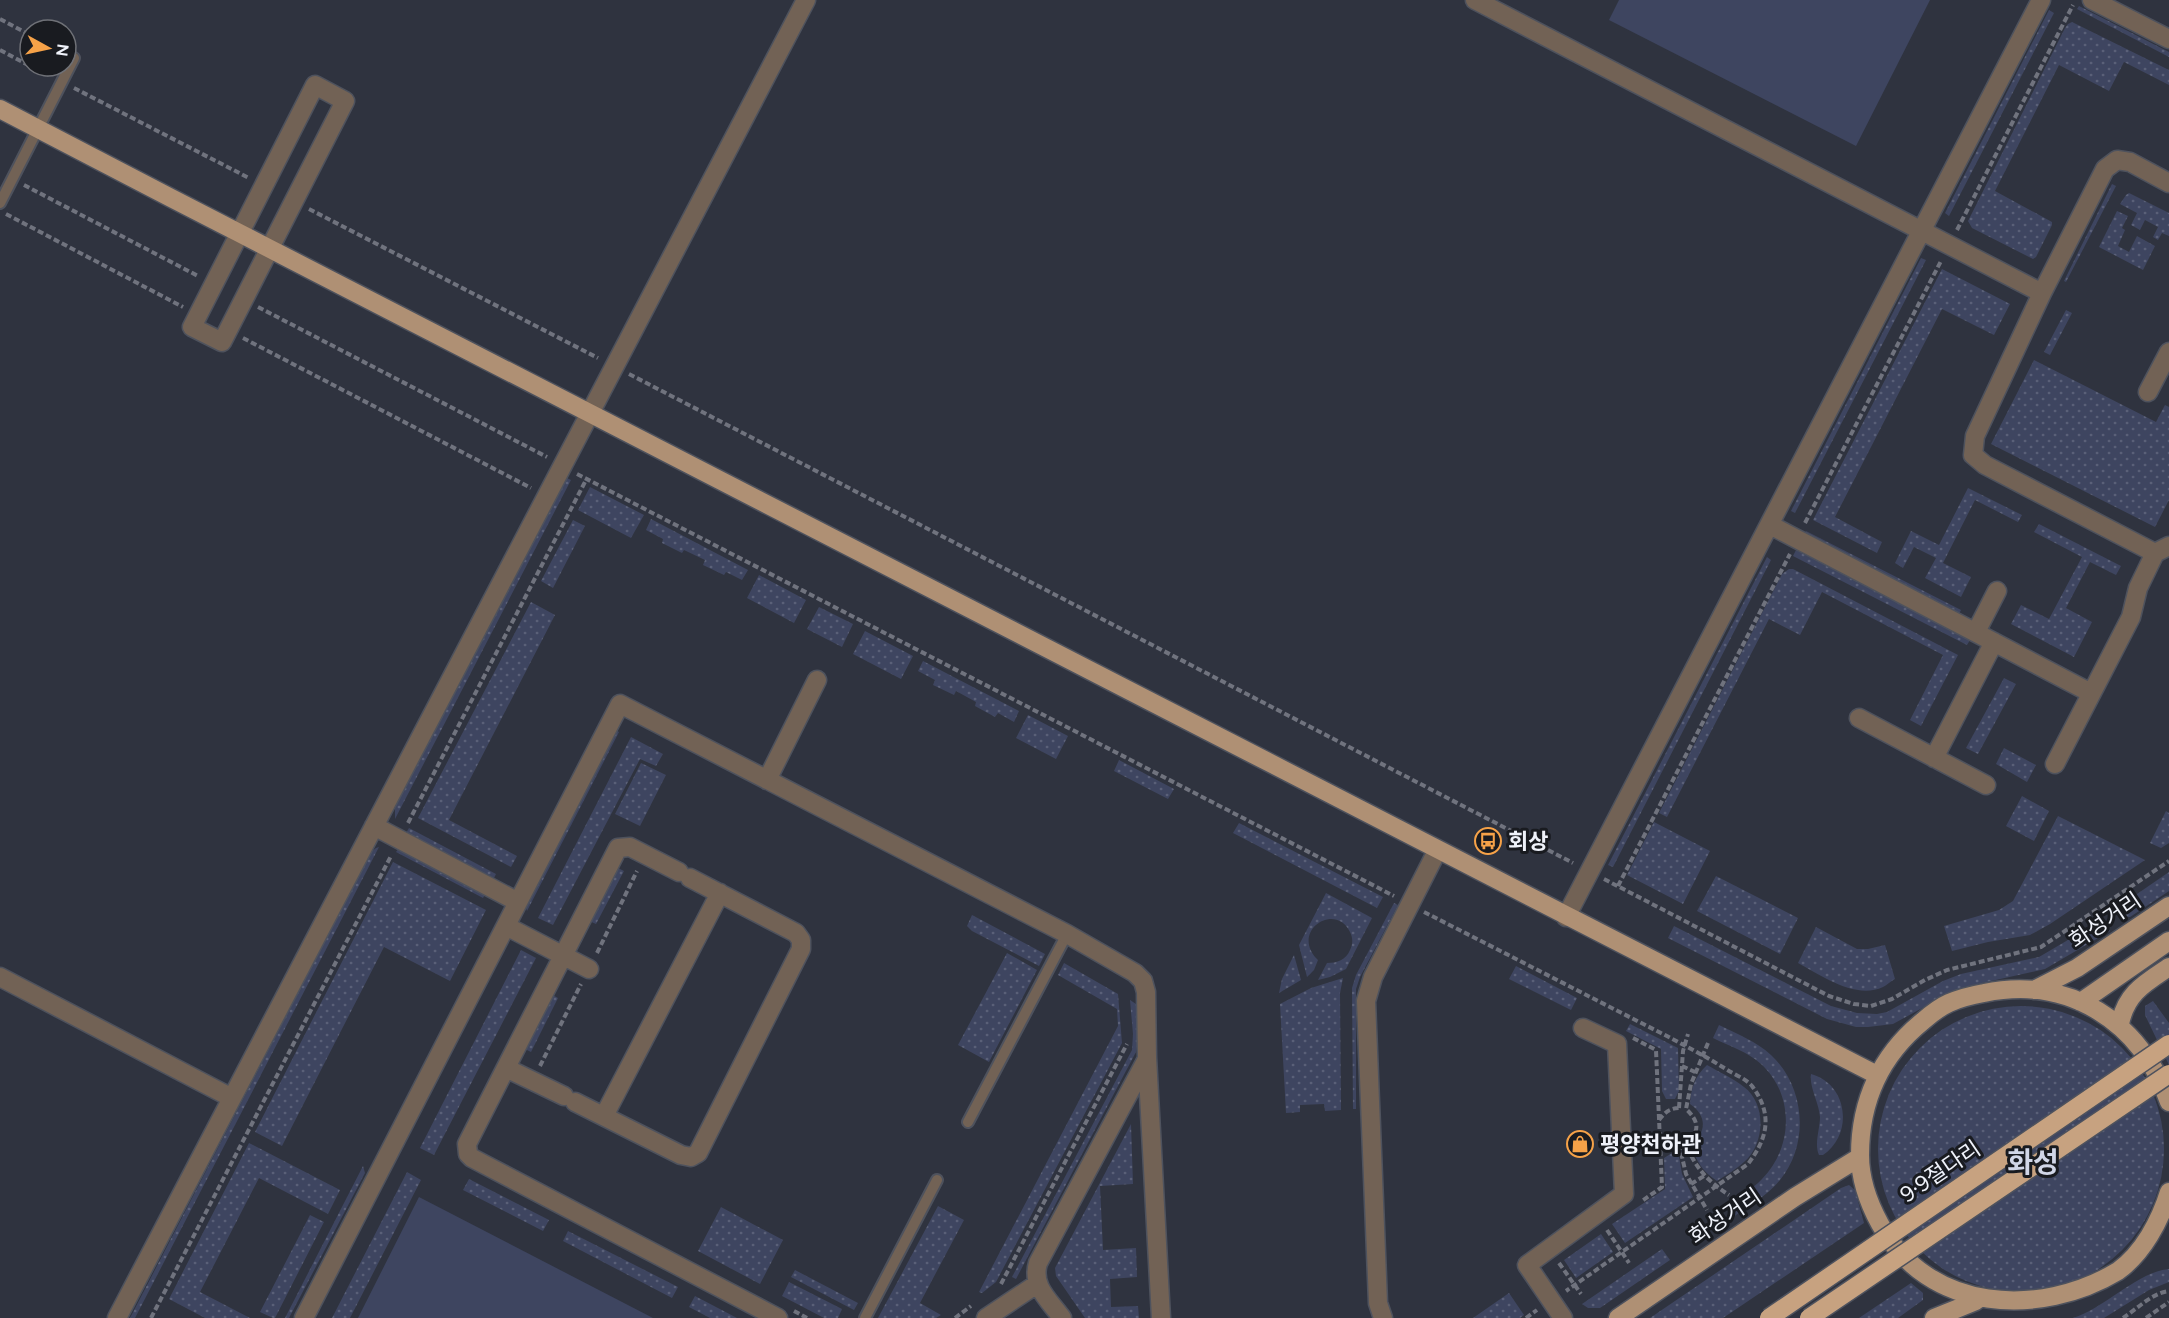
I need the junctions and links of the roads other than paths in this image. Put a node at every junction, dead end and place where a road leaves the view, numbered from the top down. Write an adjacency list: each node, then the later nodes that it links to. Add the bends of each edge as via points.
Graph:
1 (806, 0): 16 (street)
2 (1475, 0): 12 (street)
3 (2041, 0): 12 (street)
4 (2092, 0): 5 (street)
5 (2169, 39)
6 (63, 78): 9 (lane)
7 (345, 100): 7 (street, via 315,85 192,327 222,342)
8 (0, 109): 9 (main road)
9 (38, 129): 11 (lane); 16 (main road)
10 (2169, 183): 13 (street, via 2130,162 2117,160 2105,169)
11 (0, 203)
12 (1923, 231): 13 (street); 17 (street)
13 (2042, 293): 18 (street, via 1975,436 1972,455 1985,465)
14 (2169, 352): 15 (street)
15 (2148, 392)
16 (589, 415): 29 (street); 30 (main road)
17 (1770, 525): 20 (street); 34 (street)
18 (2162, 550): 23 (street, via 2138,588 2130,617)
19 (1997, 591): 20 (street)
20 (1976, 632): 21 (street)
21 (1994, 642): 23 (street); 25 (street)
22 (817, 680): 27 (street)
23 (2091, 693): 26 (street)
24 (1858, 718): 25 (street)
25 (1934, 758): 28 (street)
26 (2055, 764)
27 (767, 780): 32 (street, via 620,704); 36 (street)
28 (1986, 785)
29 (374, 826): 32 (street); 51 (street)
30 (1437, 851): 34 (main road); 68 (street, via 1373,977 1365,1001 1378,1303)
31 (720, 893): 38 (street, via 630,847 618,848); 53 (street); 53 (street, via 796,933 801,950 698,1153 691,1157 681,1155)
32 (518, 902): 35 (street)
33 (2169, 906): 42 (main road, 화성거리, via 2077,968)
34 (1566, 918): 50 (main road)
35 (506, 926): 38 (street); 63 (street)
36 (1067, 934): 47 (street, via 1143,981); 54 (lane)
37 (2168, 942): 43 (main road)
38 (563, 955): 40 (street); 48 (street)
39 (2169, 967): 44 (main road, via 2128,1000)
40 (589, 969)
41 (0, 977): 51 (street)
42 (2034, 990): 43 (main road); 50 (main road, via 1997,990 1949,1003 1906,1034)
43 (2080, 1002): 44 (main road)
44 (2120, 1024): 52 (main road, via 2150,1060)
45 (1583, 1028): 69 (street, via 1617,1044 1624,1194 1527,1266)
46 (2169, 1044): 71 (highway, 9·9절다리, bridge)
47 (1148, 1057): 59 (street, via 1038,1263); 67 (street)
48 (506, 1068): 53 (street); 61 (street, via 467,1144 471,1158)
49 (2169, 1074): 72 (highway, bridge)
50 (1877, 1075): 55 (main road, via 1866,1104)
51 (232, 1098): 62 (street)
52 (2169, 1101)
53 (604, 1116)
54 (968, 1122)
55 (1860, 1157): 60 (main road, via 1872,1209 1901,1255 1943,1288); 70 (main road, 화성거리)
56 (938, 1180): 64 (lane)
57 (2169, 1192): 58 (main road)
58 (2163, 1225): 60 (main road, via 2120,1270 2073,1298 2021,1307)
59 (1037, 1284): 65 (street); 66 (street)
60 (1976, 1301): 73 (main road)
61 (784, 1314)
62 (117, 1318)
63 (304, 1318)
64 (865, 1318)
65 (986, 1318)
66 (1062, 1318)
67 (1161, 1318)
68 (1383, 1318)
69 (1563, 1318)
70 (1618, 1318)
71 (1769, 1318)
72 (1809, 1318)
73 (1934, 1318)

